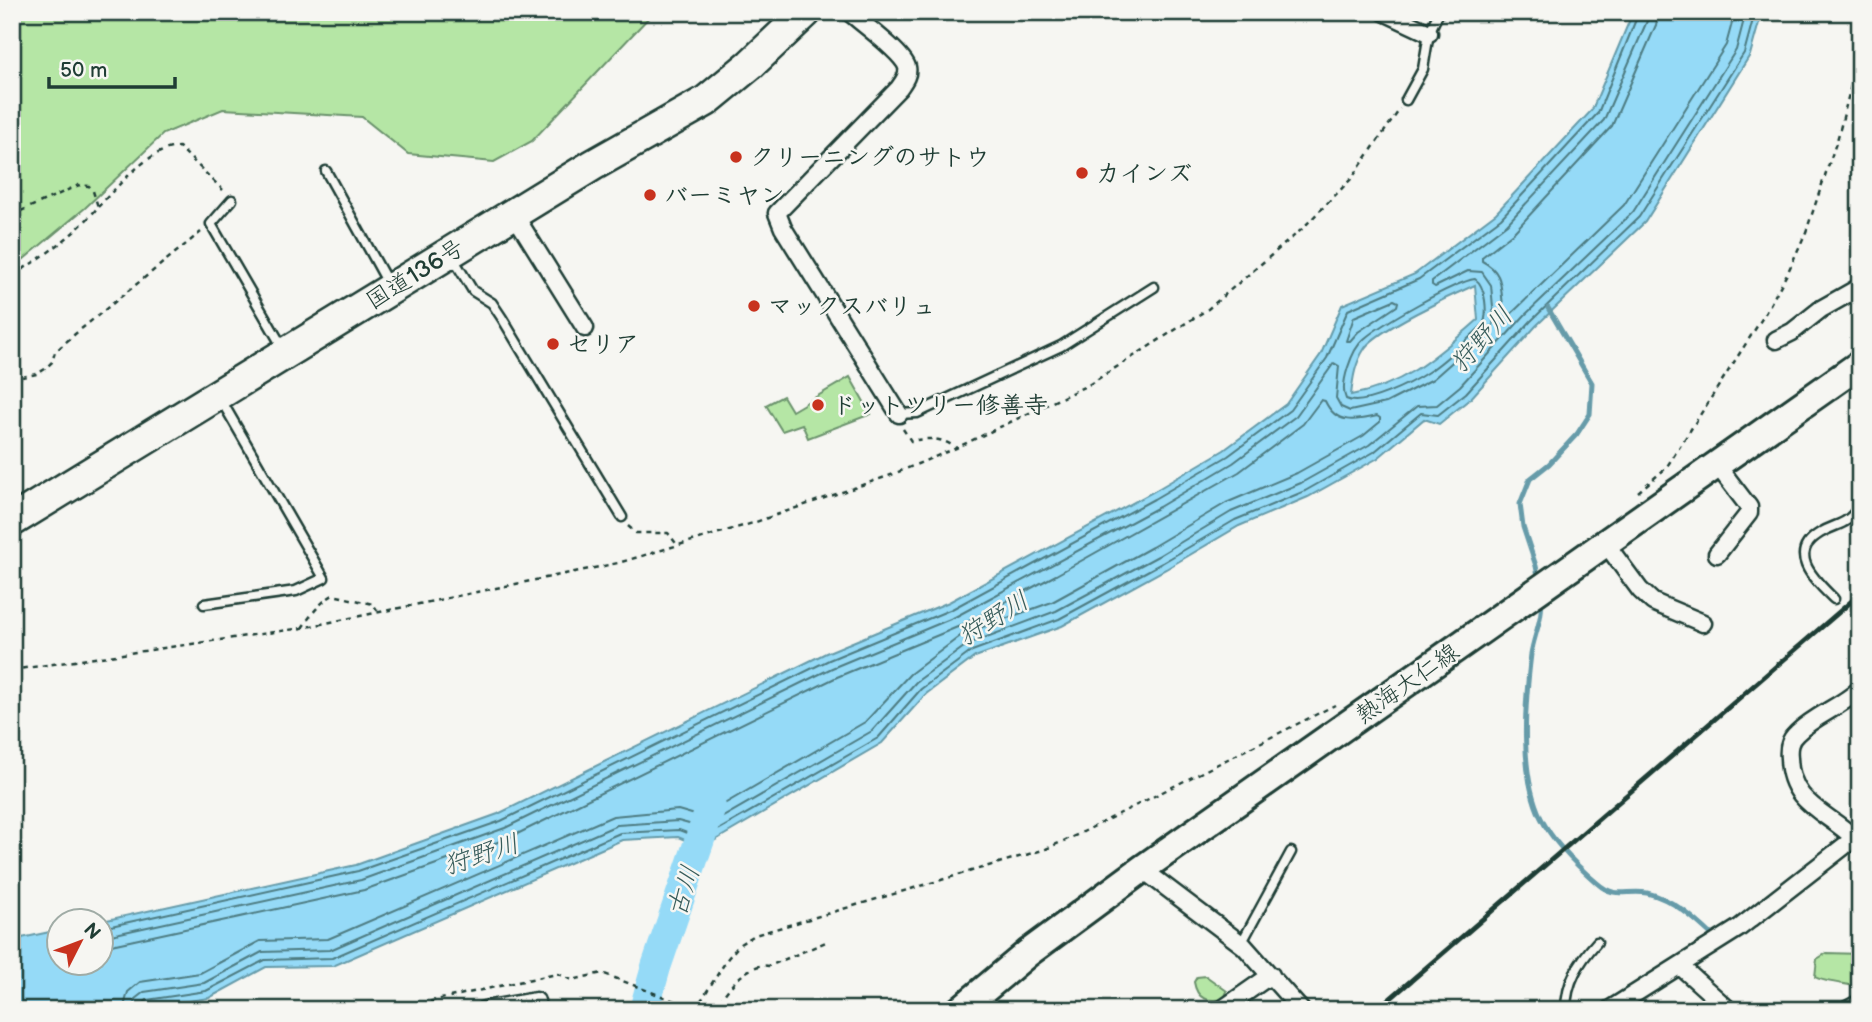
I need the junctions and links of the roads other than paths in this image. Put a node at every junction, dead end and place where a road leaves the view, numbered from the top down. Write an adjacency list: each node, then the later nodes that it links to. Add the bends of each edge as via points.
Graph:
1 (806, 12): 9 (highway, 国道136号, via 706,100)
2 (849, 12): 19 (street, via 895,51 907,67 906,77 777,213)
3 (1384, 12): 5 (street)
4 (1439, 12): 5 (lane)
5 (1429, 33): 6 (lane, via 1423,69)
6 (1406, 100)
7 (326, 172): 13 (lane)
8 (232, 200): 16 (lane, via 211,223)
9 (514, 214): 10 (highway, 国道136号); 14 (street)
10 (450, 253): 13 (highway, 国道136号); 22 (lane, via 473,291 492,303 502,318)
11 (1154, 287): 19 (lane, via 1061,346 917,413)
12 (1860, 287): 15 (street)
13 (391, 289): 16 (highway, 国道136号)
14 (586, 328)
15 (1776, 340)
16 (286, 354): 18 (highway, 国道136号)
17 (1860, 364): 20 (main road, 熱海大仁線)
18 (218, 395): 23 (highway, 国道136号); 27 (lane, via 324,578 296,591)
19 (899, 414)
20 (1717, 466): 24 (main road, 熱海大仁線); 25 (street, via 1749,508)
21 (1860, 506): 26 (lane, via 1847,522 1814,537 1805,550 1806,566)
22 (622, 517)
23 (12, 521)
24 (1606, 544): 28 (street, via 1653,602); 32 (main road, 熱海大仁線)
25 (1717, 554)
26 (1835, 599)
27 (204, 604)
28 (1703, 624)
29 (1860, 690): 30 (street, via 1798,731 1789,743 1788,755 1792,781 1800,793 1814,809)
30 (1857, 837): 35 (street, via 1740,928)
31 (1291, 852): 34 (lane)
32 (1142, 869): 34 (street); 40 (main road, 熱海大仁線)
33 (1597, 942): 43 (lane, via 1577,966)
34 (1241, 944): 36 (street)
35 (1680, 966): 44 (street); 45 (street)
36 (1271, 975): 41 (street); 42 (street)
37 (1860, 1003): 46 (street)
38 (484, 1010): 39 (street, via 536,1001)
39 (537, 1010)
40 (960, 1010)
41 (1221, 1010)
42 (1301, 1010)
43 (1566, 1010)
44 (1609, 1010)
45 (1729, 1010)
46 (1847, 1010)

